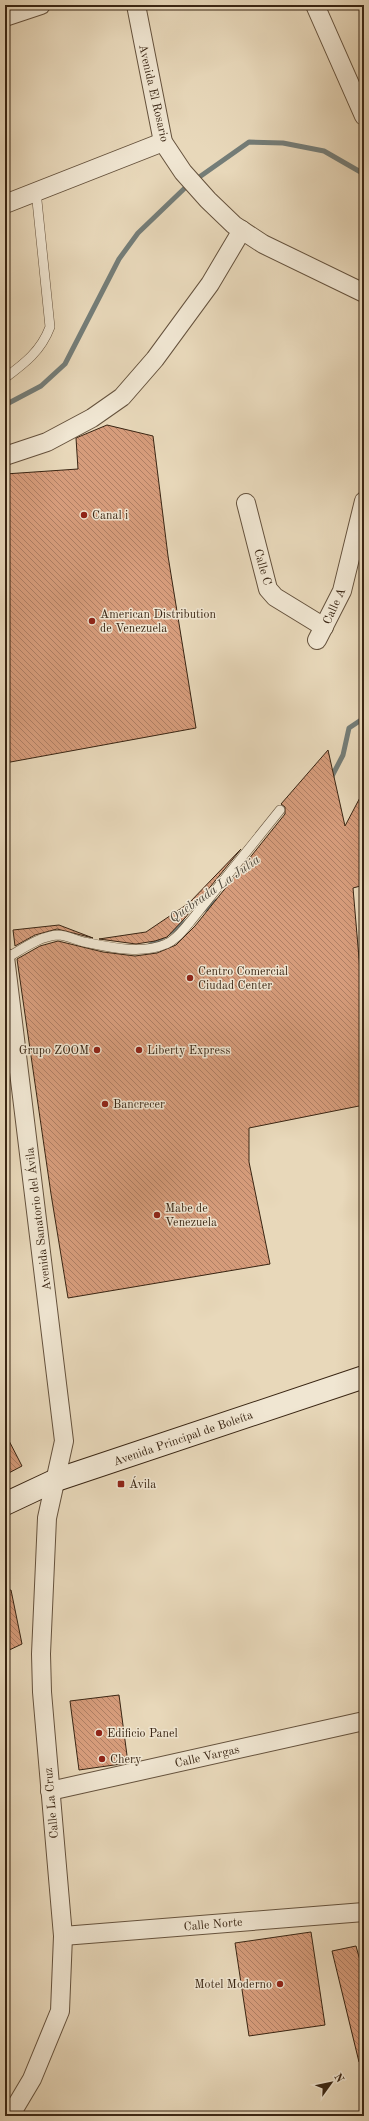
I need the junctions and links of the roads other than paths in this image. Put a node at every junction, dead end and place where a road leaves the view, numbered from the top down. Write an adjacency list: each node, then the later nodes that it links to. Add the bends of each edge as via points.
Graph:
1 (40, 5): 4 (street)
2 (136, 5): 6 (street, Avenida El Rosario)
3 (314, 6): 5 (street)
4 (5, 17)
5 (364, 116)
6 (163, 142): 7 (street); 9 (street, Avenida El Rosario, via 183,172 208,200)
7 (36, 192): 8 (street); 11 (lane, via 50,327 34,354)
8 (5, 204)
9 (242, 230): 10 (street, Avenida El Rosario, via 263,244); 12 (street, via 210,284 155,359 122,397 92,418 46,442)
10 (364, 293)
11 (5, 378)
12 (5, 456)
13 (246, 503): 15 (street, Calle C, via 268,589)
14 (363, 508): 15 (street, Calle A, via 342,591)
15 (321, 633)
16 (280, 810): 17 (lane, via 190,922 177,937 166,944 151,949 128,949 58,935 42,938)
17 (5, 958): 19 (street, Avenida Sanatorio del Ávila, via 64,1441)
18 (364, 1377): 19 (street, Avenida Principal de Boleíta)
19 (56, 1480): 20 (street, Avenida Principal de Boleíta); 22 (street, Calle La Cruz, via 47,1518 41,1654)
20 (5, 1504)
21 (364, 1721): 22 (street, Calle Vargas)
22 (50, 1791): 24 (street, Calle La Cruz)
23 (364, 1912): 24 (street, Calle Norte)
24 (63, 1936): 25 (street, Calle La Cruz, via 60,2011 32,2079)
25 (10, 2116)

